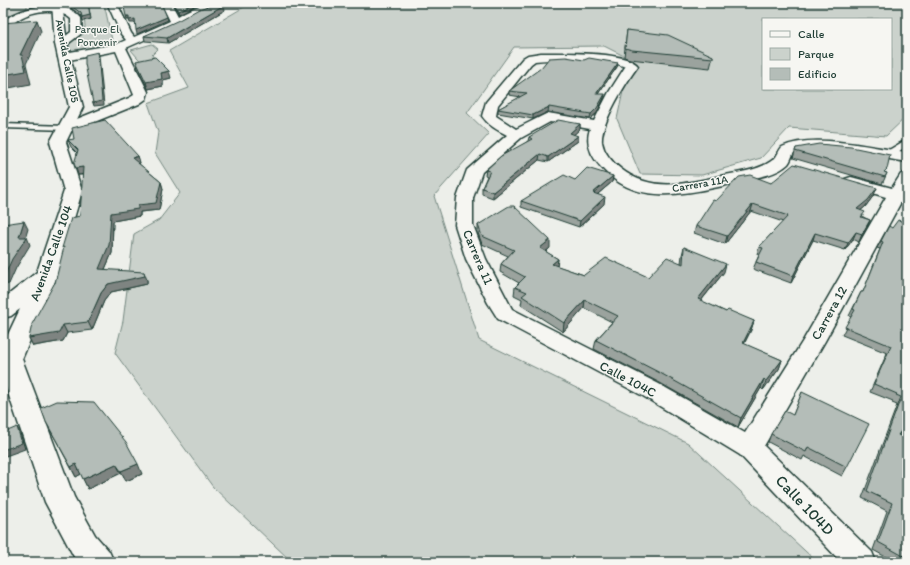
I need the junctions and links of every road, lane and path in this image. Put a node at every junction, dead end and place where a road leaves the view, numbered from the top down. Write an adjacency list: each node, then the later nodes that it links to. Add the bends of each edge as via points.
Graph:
1 (112, 3): 7 (street)
2 (166, 3): 5 (street)
3 (219, 3): 5 (street, via 195,10)
4 (57, 6): 6 (street, via 21,14); 8 (main road, Avenida Calle 105); 8 (street, via 72,12 76,18 77,33)
5 (176, 22): 7 (street)
6 (3, 26)
7 (132, 42): 9 (street)
8 (61, 44): 10 (main road, Avenida Calle 105)
9 (120, 47): 10 (street); 11 (street, via 142,92 141,96 134,101)
10 (64, 57): 11 (main road, Avenida Calle 105, via 76,107)
11 (68, 123): 12 (lane); 21 (main road, Avenida Calle 104, via 58,142 73,192)
12 (3, 126)
13 (599, 126): 14 (street, Carrera 11, via 548,117); 14 (street, Carrera 11A, via 607,107 632,66 616,60 541,57 527,61 491,105 489,116 493,121); 16 (street, Carrera 11A, via 595,140 607,166 619,176 658,190 702,186 767,170 788,163 787,150 795,146 836,146)
14 (516, 135): 23 (street, Carrera 11, via 475,170 465,198 464,225 476,259)
15 (907, 143): 16 (lane)
16 (887, 155): 17 (street)
17 (907, 157)
18 (833, 176): 20 (street)
19 (907, 177): 20 (street, Carrera 12)
20 (901, 196): 25 (street, Carrera 12)
21 (47, 274): 22 (main road); 24 (main road, Avenida Calle 104)
22 (3, 311)
23 (505, 314): 25 (street, Calle 104C, via 651,390)
24 (6, 361): 26 (main road, Avenida Calle 104, via 60,502 84,545)
25 (749, 448): 27 (street, Calle 104D)
26 (98, 562)
27 (861, 562)

